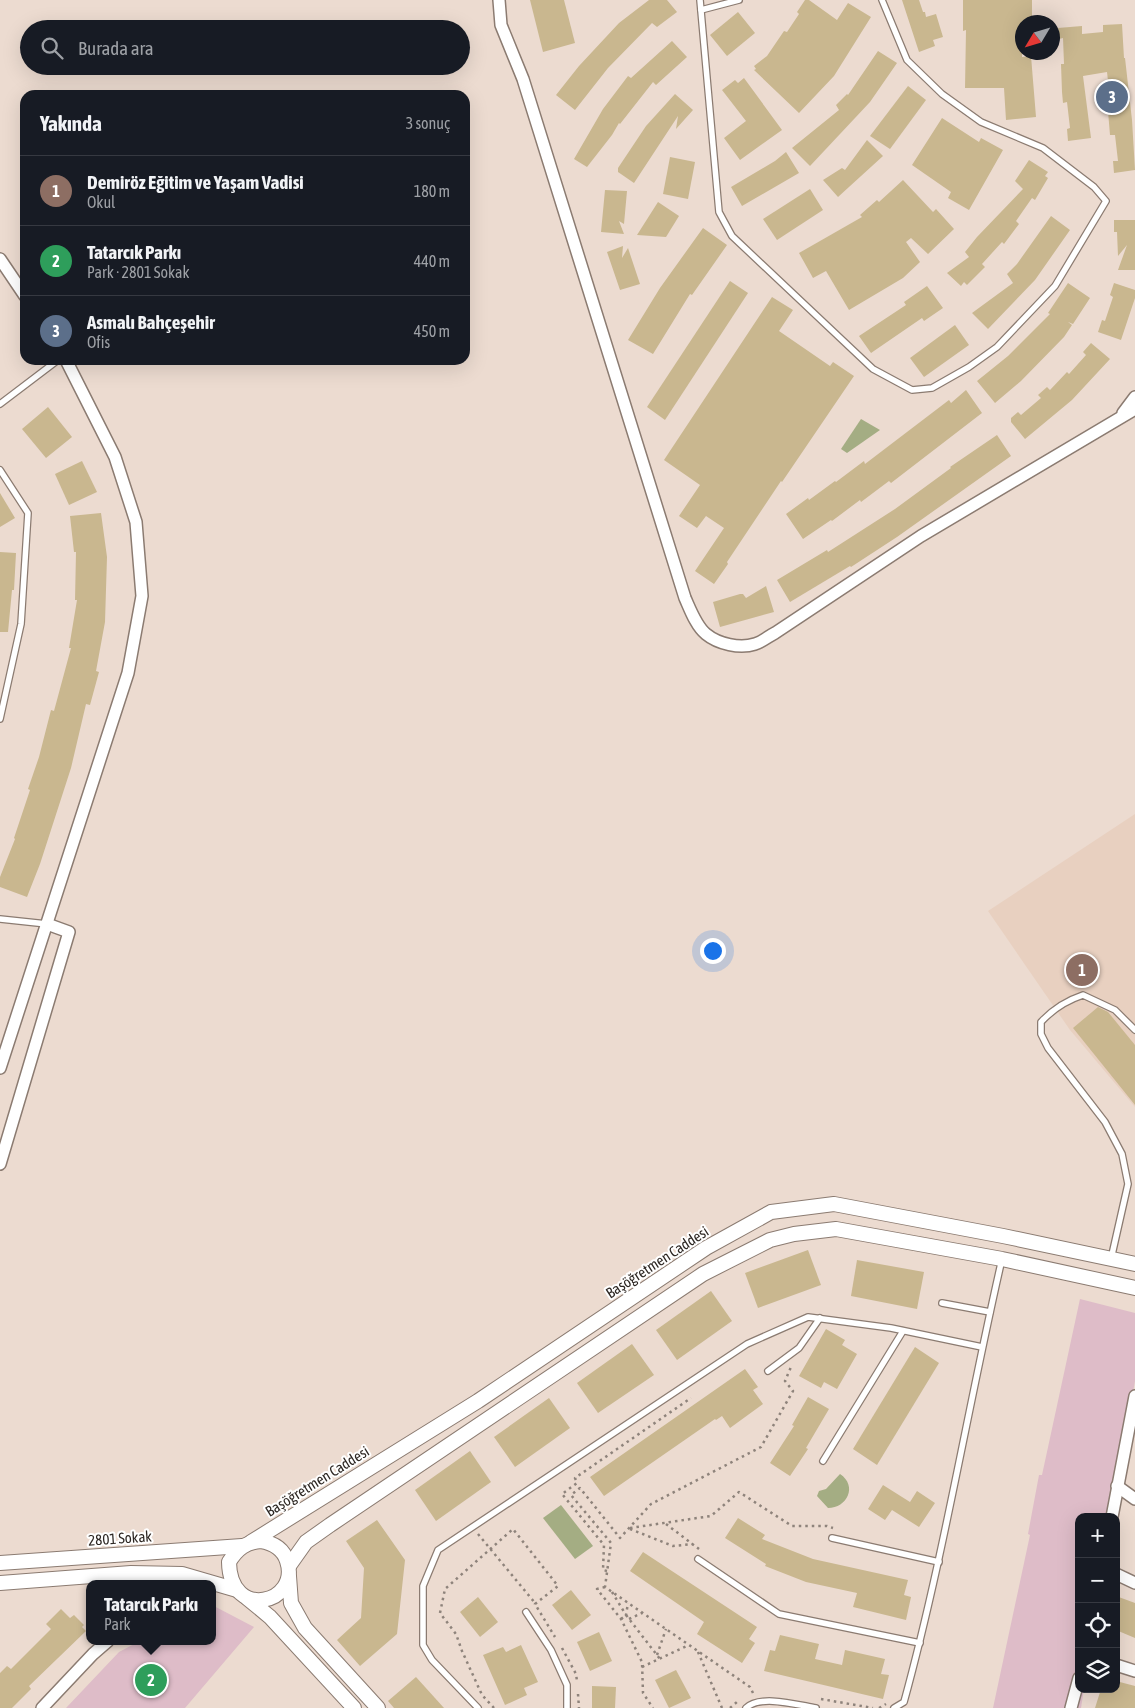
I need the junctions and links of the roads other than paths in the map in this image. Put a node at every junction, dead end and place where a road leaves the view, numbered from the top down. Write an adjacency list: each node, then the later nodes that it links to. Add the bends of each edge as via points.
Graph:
1 (499, 0): 13 (street, via 501,25 523,78 684,598 706,634 737,646 754,644 775,633 921,536)
2 (700, 0): 5 (lane)
3 (739, 0): 5 (lane)
4 (882, 0): 5 (lane, via 907,60 942,94 981,122 1043,148 1094,187 1106,201 1055,286 997,347 932,388 912,390 873,370 732,236 719,212)
5 (701, 10)
6 (0, 259): 7 (street)
7 (20, 289)
8 (51, 365): 11 (lane)
9 (69, 365): 17 (street, via 115,457 136,522 142,596 128,673)
10 (1135, 397): 13 (street)
11 (0, 404)
12 (1135, 409): 13 (street)
13 (1121, 416)
14 (0, 470): 15 (lane, via 28,512 21,624)
15 (0, 719)
16 (0, 919): 17 (lane)
17 (47, 924): 19 (street); 20 (street, via 68,932)
18 (1135, 1030): 22 (lane, via 1115,1010 1083,995 1041,1022 1041,1034 1048,1048 1105,1122 1122,1154 1128,1184)
19 (0, 1068)
20 (0, 1164)
21 (1002, 1259): 24 (street); 26 (lane); 41 (street, via 836,1229 770,1240 704,1274 330,1525 306,1542)
22 (1111, 1259): 23 (street, Başöğretmen Caddesi); 37 (street, Başöğretmen Caddesi, via 834,1204 771,1212 706,1248 478,1401)
23 (1135, 1264)
24 (1135, 1288)
25 (942, 1303): 26 (lane)
26 (990, 1312): 29 (lane)
27 (820, 1318): 28 (lane); 30 (lane, via 800,1348); 59 (lane, via 808,1317 747,1344 438,1550 424,1586 423,1645 432,1660)
28 (903, 1331): 29 (lane); 32 (lane)
29 (982, 1347): 39 (lane)
30 (768, 1371)
31 (1135, 1397): 33 (street)
32 (823, 1461)
33 (1117, 1486): 34 (street); 35 (street)
34 (1135, 1499)
35 (1113, 1513)
36 (832, 1538): 39 (lane)
37 (247, 1544): 40 (street, 2801 Sokak); 41 (street, Başöğretmen Caddesi, via 261,1540 280,1548 286,1556); 47 (street, Başöğretmen Caddesi, via 229,1562 232,1582)
38 (701, 1560): 49 (lane, via 779,1614)
39 (939, 1562): 49 (lane)
40 (0, 1563)
41 (289, 1571): 47 (street, via 286,1585 272,1598 254,1600); 51 (street, via 291,1603 304,1628)
42 (1120, 1576): 45 (street)
43 (198, 1580): 44 (street, via 182,1574 131,1573)
44 (0, 1583)
45 (1135, 1583)
46 (216, 1586): 47 (street)
47 (242, 1594): 52 (street, via 270,1617)
48 (526, 1612): 60 (lane, via 551,1650 567,1685)
49 (920, 1643): 63 (lane, via 904,1702)
50 (103, 1645): 56 (street)
51 (324, 1648): 52 (street); 58 (street)
52 (311, 1661): 57 (street)
53 (1120, 1666): 54 (street)
54 (1135, 1671)
55 (1075, 1693): 64 (street)
56 (42, 1708)
57 (354, 1708)
58 (378, 1708)
59 (478, 1708)
60 (567, 1708)
61 (746, 1708): 62 (lane, via 750,1703 771,1701)
62 (816, 1708)
63 (894, 1708)
64 (1071, 1708)

